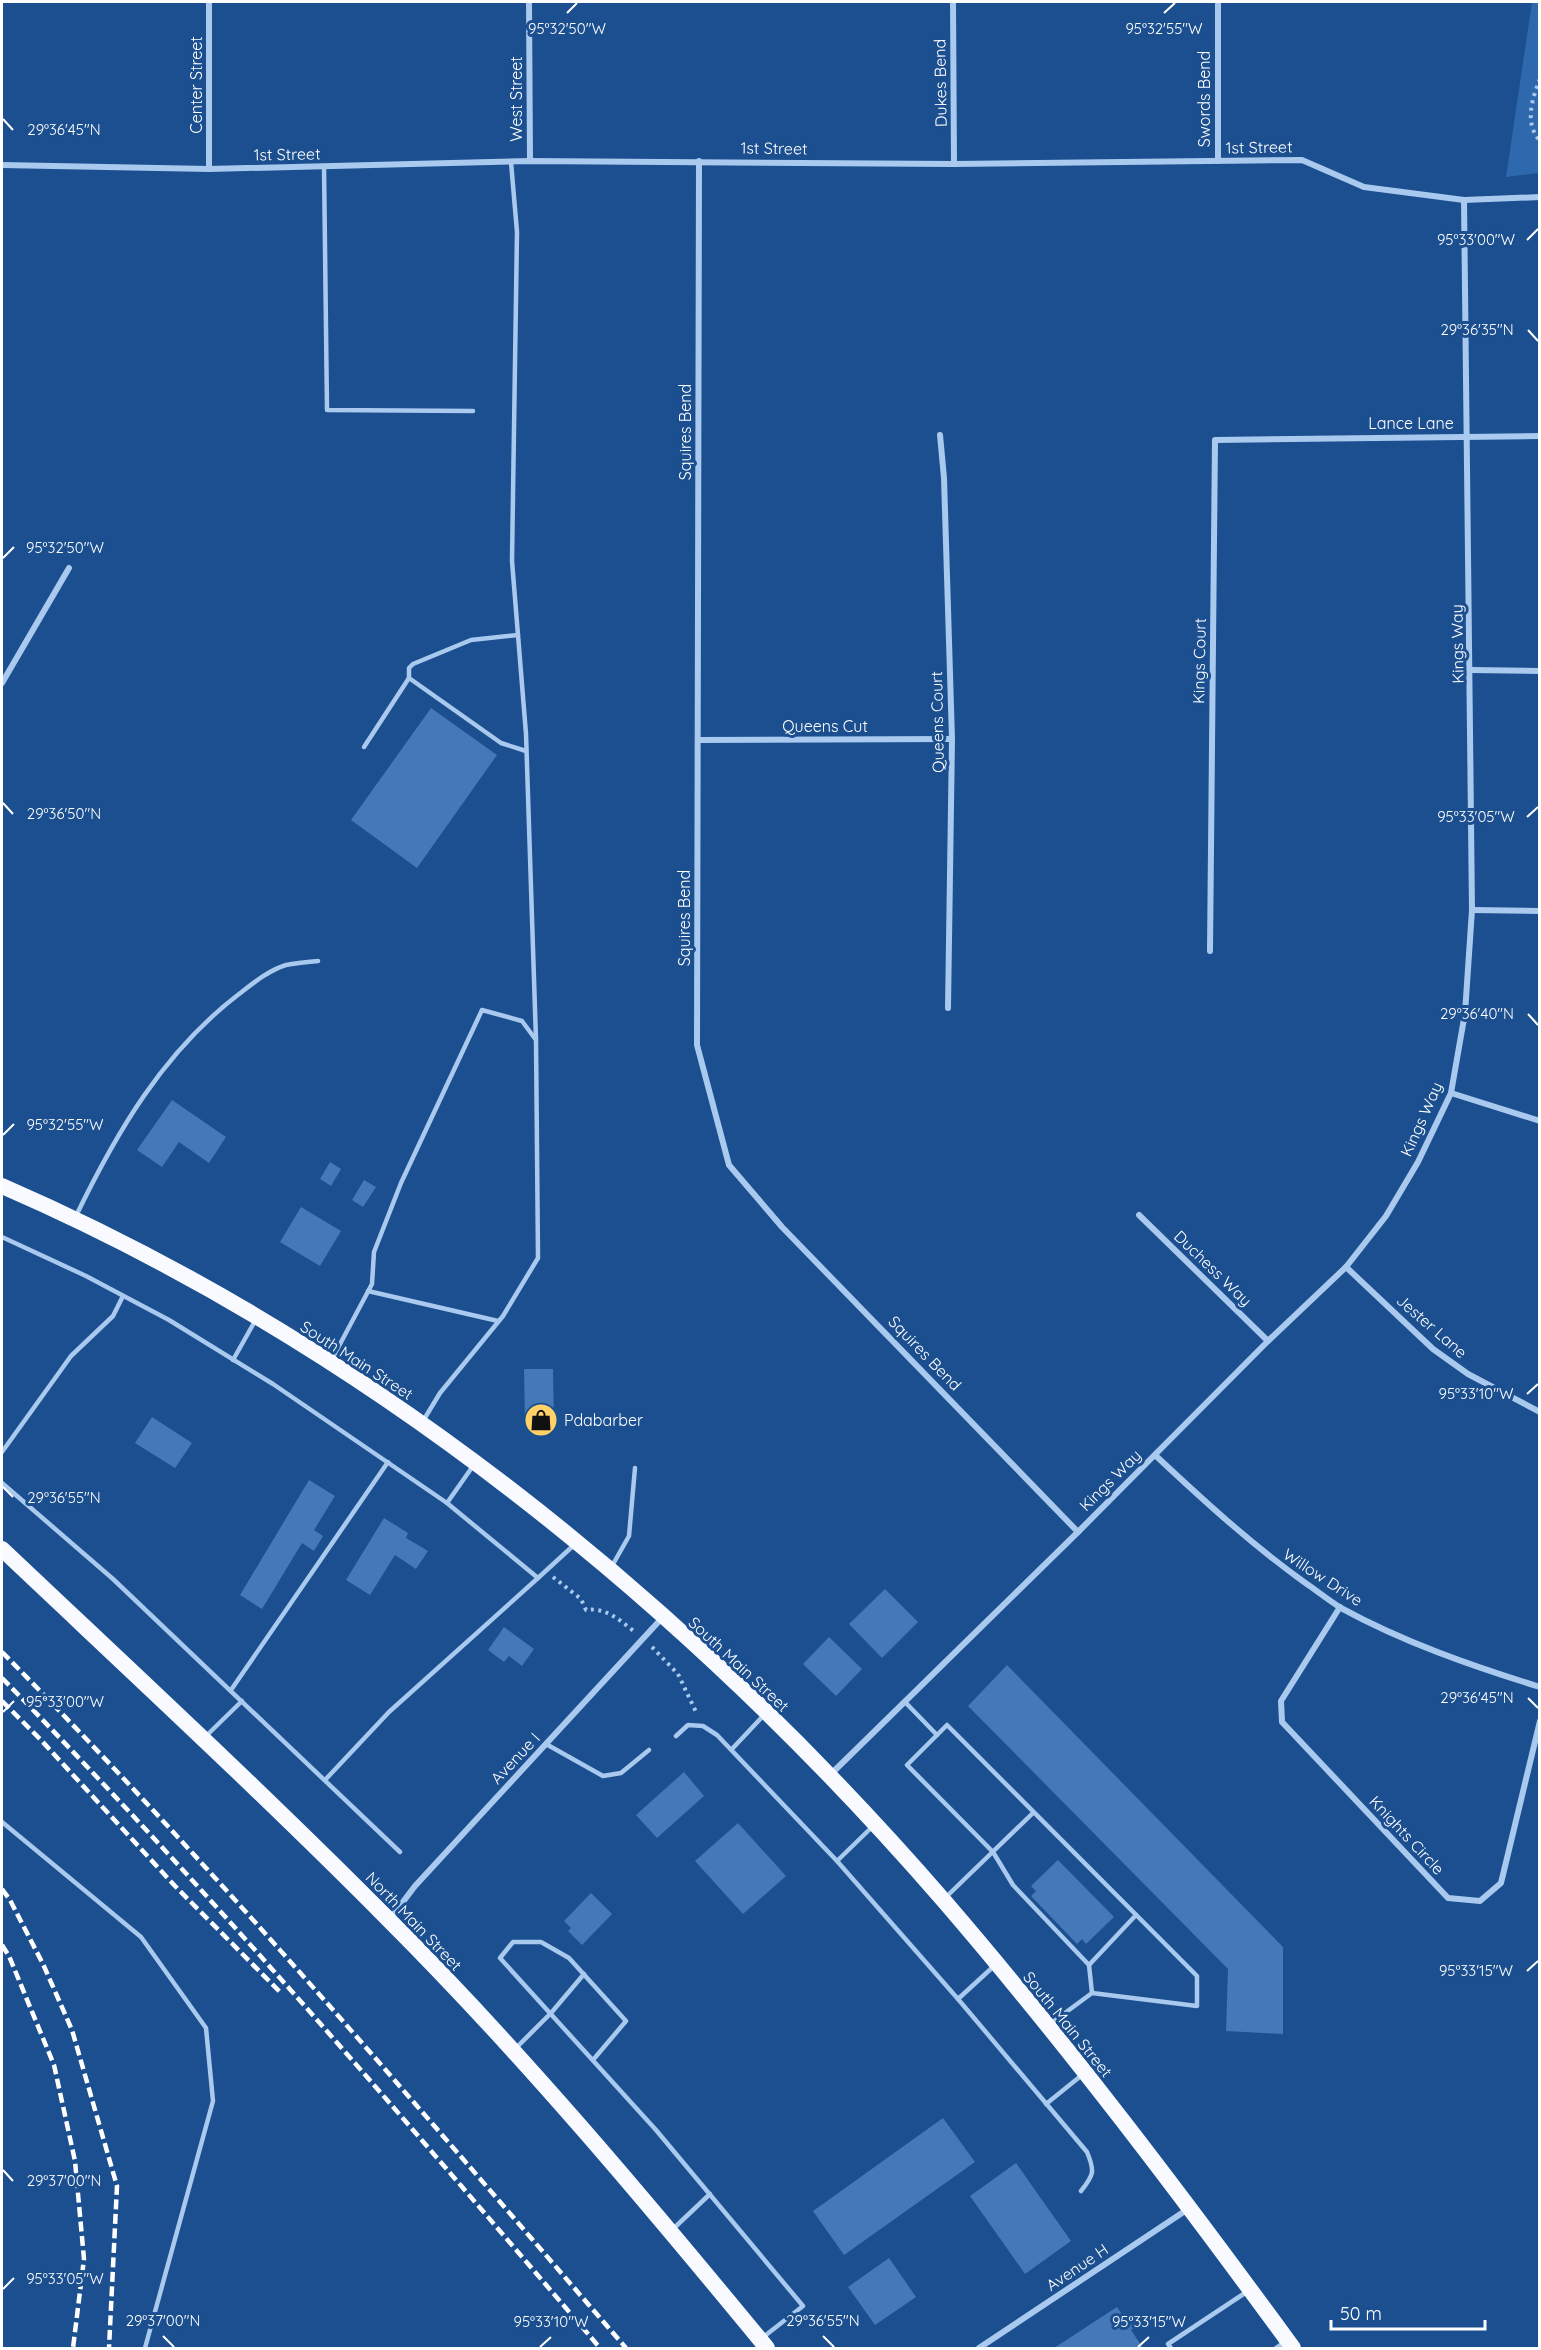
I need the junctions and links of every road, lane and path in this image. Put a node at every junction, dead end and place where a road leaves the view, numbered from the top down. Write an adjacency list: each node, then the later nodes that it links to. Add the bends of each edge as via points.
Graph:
1 (209, 2): 14 (street, Center Street)
2 (529, 2): 7 (street, West Street)
3 (952, 2): 11 (street, Dukes Bend)
4 (1218, 2): 9 (street, Swords Bend)
5 (1539, 79): 6 (path, via 1530,123)
6 (1539, 141)
7 (530, 161): 8 (street, 1st Street); 10 (street, 1st Street)
8 (699, 161): 11 (street, 1st Street); 29 (street, Squires Bend)
9 (1218, 161): 11 (street, 1st Street); 16 (street, 1st Street, via 1302,160 1364,187)
10 (511, 162): 13 (street, 1st Street); 23 (lane, via 517,232 512,561)
11 (954, 164)
12 (2, 165): 14 (street, 1st Street)
13 (324, 166): 14 (street, 1st Street); 17 (lane, via 327,410)
14 (209, 169)
15 (1539, 197): 16 (street, 1st Street)
16 (1464, 200): 19 (street, Kings Way)
17 (473, 411)
18 (940, 435): 28 (street, Queens Court)
19 (1467, 436): 20 (street, Lance Lane); 21 (street, Lance Lane); 24 (street, Kings Way)
20 (1539, 436)
21 (1282, 438): 34 (street, Kings Court, via 1215,440)
22 (69, 568): 27 (street)
23 (518, 634): 26 (lane, via 471,640 413,664); 31 (lane)
24 (1471, 670): 25 (street); 32 (street, Kings Way)
25 (1539, 671)
26 (409, 678): 30 (lane); 31 (lane, via 501,743)
27 (2, 683)
28 (952, 739): 29 (street, Queens Cut); 36 (street, Queens Court)
29 (698, 740): 61 (street, Squires Bend, via 697,1045 729,1165 782,1227)
30 (364, 747)
31 (526, 751): 37 (lane)
32 (1472, 910): 33 (street); 38 (street, Kings Way, via 1465,1012)
33 (1539, 911)
34 (1210, 951)
35 (318, 961): 42 (lane, via 284,965 256,981 215,1012 176,1052 132,1111)
36 (948, 1008)
37 (536, 1040): 45 (lane, via 522,1021 482,1010 401,1183 374,1252); 48 (lane, via 538,1258)
38 (1451, 1093): 39 (street); 44 (street, Kings Way, via 1418,1162 1386,1216)
39 (1539, 1121)
40 (3, 1190): 42 (highway, South Main Street)
41 (1139, 1215): 49 (street, Duchess Way)
42 (75, 1218): 47 (highway, South Main Street)
43 (2, 1237): 46 (lane)
44 (1346, 1267): 49 (street, Kings Way); 52 (street, Jester Lane, via 1433,1349 1467,1374)
45 (368, 1291): 48 (lane); 51 (lane)
46 (123, 1296): 50 (lane); 54 (lane, via 113,1316 70,1356)
47 (257, 1317): 50 (lane); 51 (highway, South Main Street)
48 (498, 1321): 53 (lane)
49 (1268, 1341): 55 (street, Kings Way)
50 (233, 1360): 56 (lane)
51 (330, 1363): 53 (highway, South Main Street)
52 (1539, 1412)
53 (421, 1424): 57 (highway, South Main Street)
54 (2, 1452)
55 (1155, 1455): 61 (street, Kings Way); 66 (street, Willow Drive, via 1266,1555)
56 (388, 1462): 60 (lane); 69 (lane)
57 (476, 1463): 60 (lane); 62 (highway, South Main Street)
58 (635, 1468): 64 (lane, via 629,1536)
59 (2, 1483): 69 (lane, via 113,1579)
60 (447, 1503): 65 (lane)
61 (1078, 1533): 71 (street, Kings Way)
62 (576, 1543): 64 (highway, South Main Street); 65 (lane)
63 (2, 1549): 76 (highway, North Main Street)
64 (609, 1571): 67 (highway, South Main Street)
65 (538, 1578): 81 (lane, via 389,1712)
66 (1340, 1607): 68 (street, Willow Drive, via 1418,1644); 73 (street, Knights Circle, via 1281,1701 1282,1722 1448,1898 1480,1901 1501,1883)
67 (663, 1617): 72 (highway, South Main Street); 77 (street, Avenue I)
68 (1539, 1687)
69 (231, 1690): 70 (lane)
70 (242, 1701): 76 (lane); 81 (lane)
71 (905, 1702): 74 (lane); 80 (street, Kings Way)
72 (766, 1713): 78 (lane); 80 (highway, South Main Street)
73 (1539, 1722)
74 (937, 1735): 82 (lane, via 946,1725); 86 (lane, via 907,1765)
75 (676, 1736): 78 (lane, via 688,1725 703,1726)
76 (203, 1738): 90 (highway, North Main Street)
77 (546, 1744): 79 (lane, via 603,1776 621,1773); 90 (street, Avenue I, via 415,1886)
78 (732, 1749): 87 (lane)
79 (649, 1750)
80 (829, 1776): 84 (highway, South Main Street)
81 (325, 1780): 85 (lane)
82 (1033, 1813): 86 (lane); 89 (lane)
83 (2, 1822): 109 (lane, via 141,1936 206,2028 213,2101)
84 (874, 1825): 87 (lane); 88 (highway, South Main Street)
85 (400, 1852)
86 (993, 1852): 88 (lane); 92 (lane, via 1013,1884)
87 (837, 1861): 95 (lane)
88 (943, 1900): 91 (highway, South Main Street)
89 (1136, 1915): 92 (lane); 94 (lane, via 1197,1976 1197,2006)
90 (389, 1920): 98 (highway, North Main Street)
91 (996, 1964): 95 (lane); 97 (highway, South Main Street)
92 (1089, 1965): 94 (lane)
93 (584, 1974): 96 (lane); 96 (lane, via 569,1958 541,1942 513,1942 500,1958); 99 (lane, via 626,2021)
94 (1092, 1993): 97 (lane)
95 (958, 1999): 101 (lane)
96 (551, 2013): 98 (lane); 99 (lane)
97 (1048, 2026): 100 (highway, South Main Street)
98 (513, 2051): 105 (highway, North Main Street)
99 (593, 2060): 103 (lane)
100 (1086, 2072): 101 (lane); 104 (highway, South Main Street)
101 (1046, 2104): 102 (lane, via 1087,2152 1093,2167 1091,2180)
102 (1081, 2191)
103 (710, 2194): 105 (lane); 107 (lane, via 803,2306)
104 (1190, 2208): 106 (highway, South Main Street); 110 (street, Avenue H)
105 (671, 2230): 107 (highway, North Main Street)
106 (1250, 2290): 108 (highway, South Main Street); 111 (lane, via 1168,2344)
107 (764, 2344)
108 (1285, 2346)
109 (145, 2349)
110 (979, 2349)
111 (1171, 2349)

